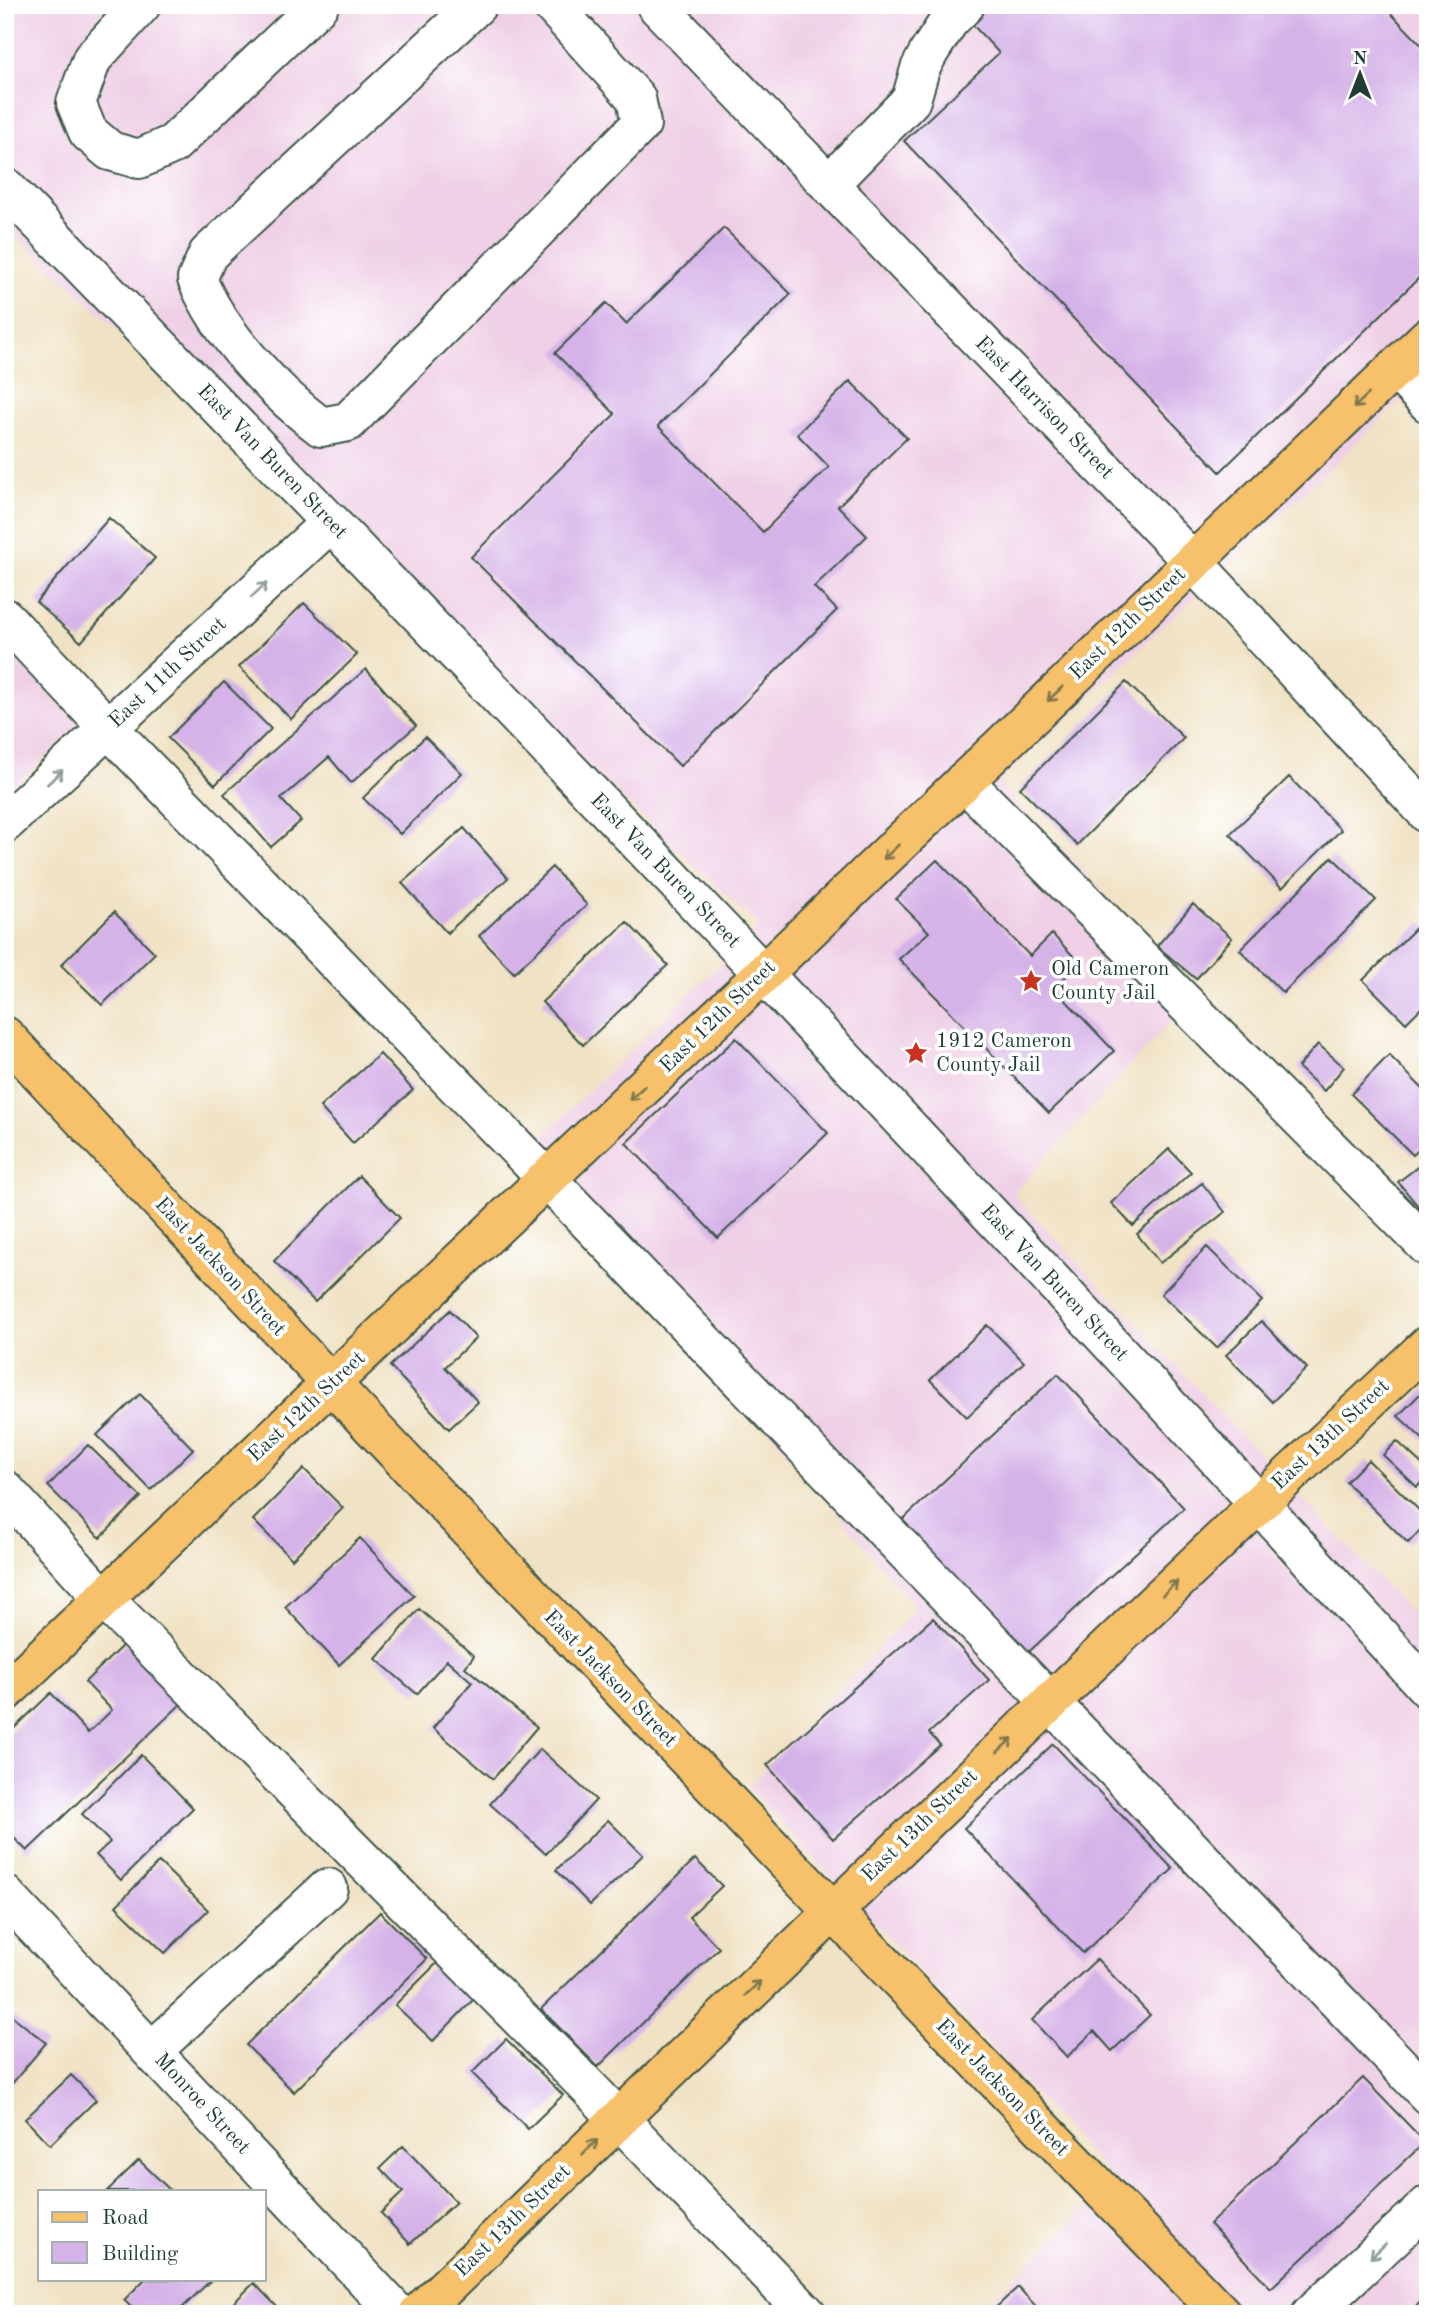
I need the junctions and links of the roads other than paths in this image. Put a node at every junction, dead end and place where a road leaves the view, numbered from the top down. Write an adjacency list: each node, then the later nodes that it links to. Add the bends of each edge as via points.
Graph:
1 (141, 5): 2 (street, via 92,59 76,103 88,132 110,151 139,159 173,144)
2 (319, 5)
3 (477, 5): 10 (street, via 208,254 197,279 207,302)
4 (552, 5): 10 (street, via 636,98 641,124 348,422 321,427 292,405)
5 (656, 5): 7 (street, East Harrison Street)
6 (965, 5): 7 (street, via 929,52 911,100)
7 (829, 184): 15 (street, East Harrison Street)
8 (5, 187): 13 (street, East Van Buren Street)
9 (1428, 337): 11 (main road, East 12th Street)
10 (257, 367): 13 (street)
11 (1395, 369): 12 (street); 15 (main road, East 12th Street, one-way to 15)
12 (1428, 403)
13 (217, 405): 14 (street, East Van Buren Street)
14 (331, 522): 17 (street, East 11th Street, one-way to 14); 21 (street, East Van Buren Street)
15 (1193, 562): 18 (main road, East 12th Street, one-way to 18); 19 (street, East Harrison Street)
16 (5, 618): 17 (street)
17 (108, 728): 20 (street, East 11th Street, one-way to 17); 23 (street)
18 (964, 781): 21 (main road, East 12th Street, one-way to 21); 24 (street)
19 (1428, 814)
20 (5, 823)
21 (764, 973): 23 (main road, East 12th Street, one-way to 23); 28 (street, East Van Buren Street)
22 (5, 1036): 26 (main road, East Jackson Street)
23 (547, 1180): 26 (main road, East 12th Street); 32 (street)
24 (1428, 1247)
25 (1428, 1345): 28 (main road, East 13th Street)
26 (330, 1385): 29 (main road, East 12th Street); 35 (main road, East Jackson Street)
27 (5, 1490): 29 (street)
28 (1259, 1502): 30 (street, East Van Buren Street); 32 (main road, East 13th Street, one-way to 28)
29 (104, 1599): 31 (main road, East 12th Street); 38 (street)
30 (1428, 1689)
31 (5, 1692)
32 (1051, 1702): 35 (main road, East 13th Street, one-way to 32); 37 (street)
33 (328, 1888): 36 (street)
34 (5, 1895): 36 (street, Monroe Street)
35 (831, 1912): 38 (main road, East 13th Street, one-way to 35); 43 (main road, East Jackson Street)
36 (152, 2051): 40 (street, Monroe Street)
37 (1428, 2095)
38 (619, 2119): 41 (main road, East 13th Street, one-way to 38); 42 (street)
39 (1428, 2205): 44 (street, one-way to 44)
40 (398, 2314)
41 (418, 2314)
42 (807, 2314)
43 (1222, 2314)
44 (1311, 2314)

